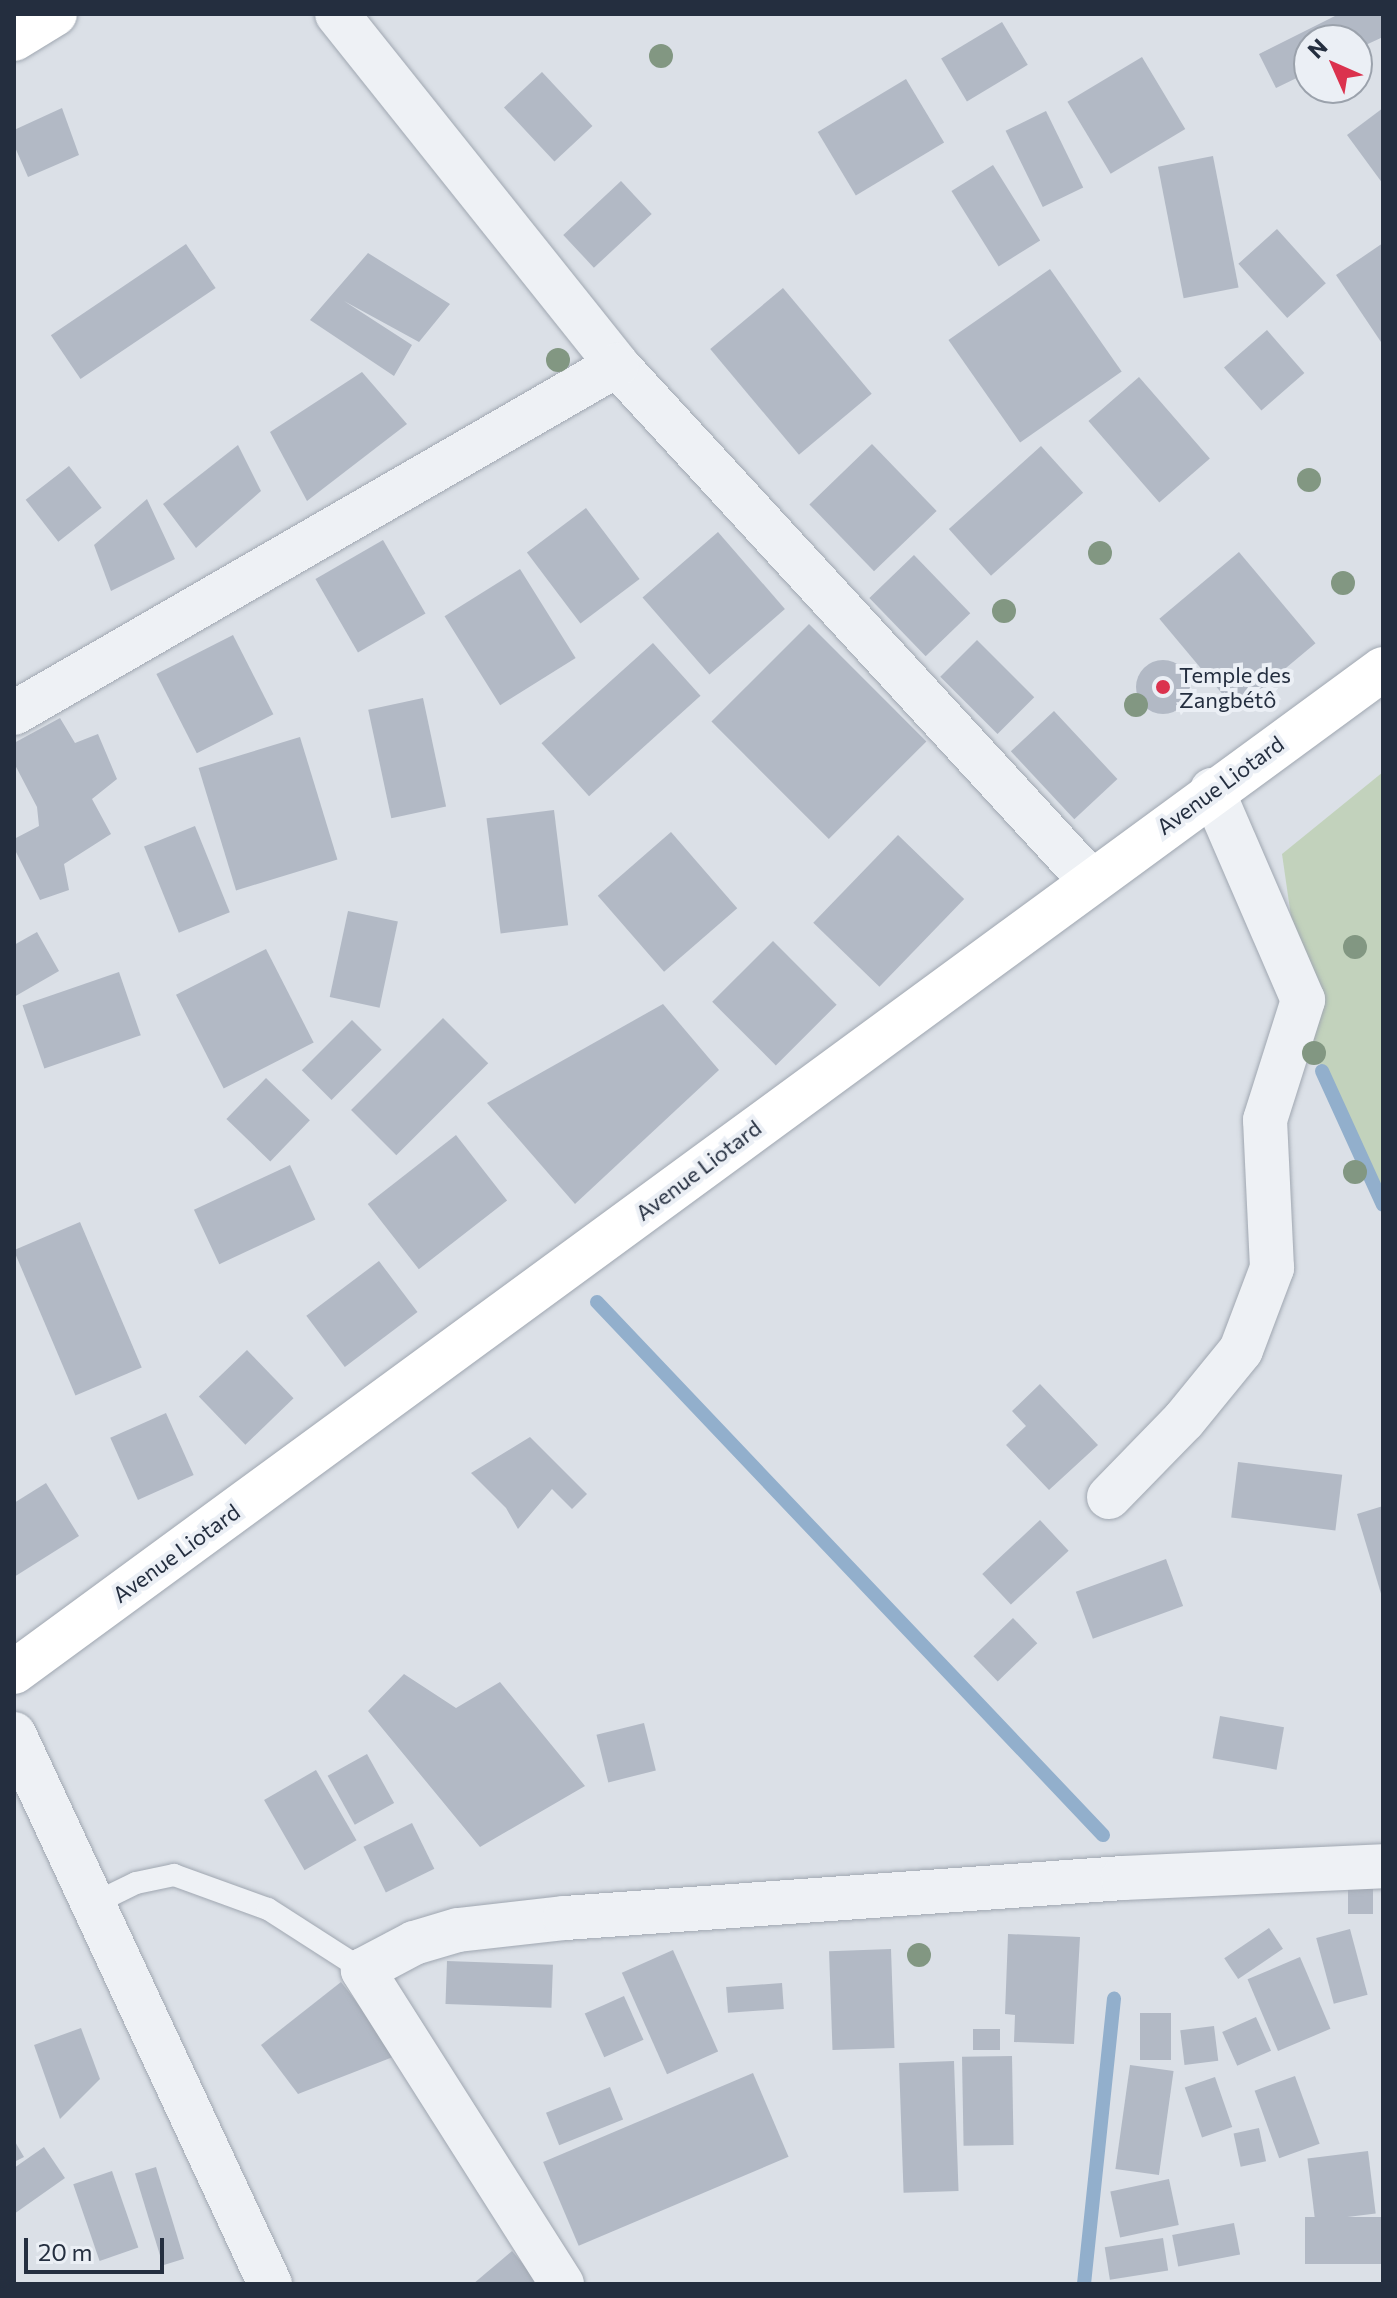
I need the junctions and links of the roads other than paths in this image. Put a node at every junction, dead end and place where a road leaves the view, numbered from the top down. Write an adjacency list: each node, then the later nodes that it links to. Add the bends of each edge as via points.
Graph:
1 (55, 14): 3 (street)
2 (337, 14): 4 (street)
3 (14, 39)
4 (617, 365): 6 (street); 8 (street)
5 (1383, 669): 7 (street, Avenue Liotard)
6 (14, 713)
7 (1212, 790): 8 (street, Avenue Liotard); 9 (street, via 1303,1000 1265,1120 1272,1268 1241,1350 1184,1420)
8 (1089, 879): 10 (street, Avenue Liotard)
9 (1109, 1497)
10 (14, 1672)
11 (14, 1734): 13 (street)
12 (1383, 1866): 14 (street, via 1123,1878 565,1918 458,1930 414,1943)
13 (93, 1904): 14 (lane, via 136,1883 174,1875 268,1909); 15 (street)
14 (363, 1970): 16 (street)
15 (270, 2284)
16 (562, 2284)

